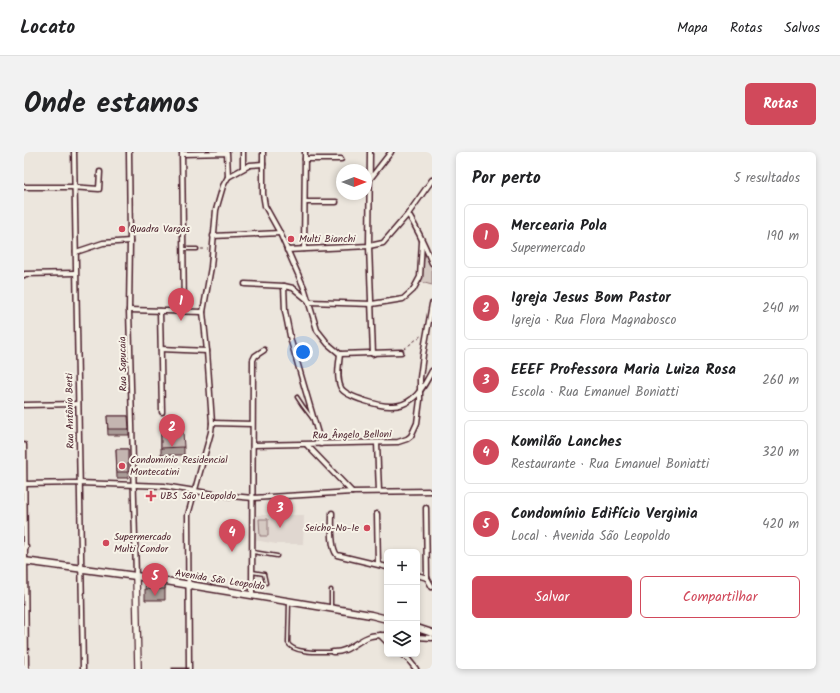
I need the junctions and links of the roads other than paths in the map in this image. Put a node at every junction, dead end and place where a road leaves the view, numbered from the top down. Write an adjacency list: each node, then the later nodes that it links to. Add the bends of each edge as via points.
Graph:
1 (74, 152): 19 (street, Rua Antônio Berti)
2 (129, 152): 26 (street, Rua Sapucaia)
3 (243, 152): 13 (street)
4 (263, 152): 11 (street)
5 (305, 152): 9 (street)
6 (370, 152): 12 (street)
7 (390, 152): 15 (street)
8 (182, 153): 16 (street, via 227,153); 29 (street)
9 (305, 159): 10 (street); 21 (street)
10 (341, 159)
11 (263, 164): 13 (street); 24 (street, via 265,206)
12 (370, 164)
13 (243, 168): 16 (street)
14 (100, 172): 19 (street, via 99,189)
15 (372, 176)
16 (228, 177): 25 (street, via 216,210)
17 (432, 180): 23 (street)
18 (24, 187): 19 (street)
19 (74, 188): 34 (street, Rua Antônio Berti)
20 (370, 200): 28 (street)
21 (305, 202): 22 (street); 31 (street)
22 (336, 202)
23 (408, 214): 27 (street); 28 (street, via 383,243)
24 (280, 233): 25 (street); 32 (street)
25 (213, 236): 46 (street, via 210,275)
26 (130, 241): 34 (street, via 103,243); 43 (street, Rua Sapucaia)
27 (422, 242): 33 (street); 41 (street, via 420,277 413,290 403,299)
28 (369, 246): 31 (street); 41 (street)
29 (183, 249): 30 (lane); 45 (street)
30 (197, 249)
31 (304, 249): 32 (street)
32 (287, 250): 40 (street)
33 (430, 251): 35 (street)
34 (76, 252): 37 (street, Rua Antônio Berti)
35 (432, 263)
36 (24, 274): 37 (street)
37 (75, 274): 56 (street, Rua Antônio Berti)
38 (245, 284): 39 (street)
39 (284, 286): 40 (street, via 293,288); 59 (street, via 285,311)
40 (309, 302): 41 (street); 51 (street, via 317,330)
41 (372, 304): 52 (street)
42 (432, 304): 54 (street, Rua Ângelo Belloni)
43 (129, 310): 44 (street); 69 (street, Rua Sapucaia)
44 (160, 311): 45 (street); 47 (street)
45 (184, 311): 46 (street)
46 (203, 312): 49 (street)
47 (161, 349): 49 (street); 58 (street)
48 (264, 350): 61 (street, via 252,360)
49 (207, 351): 60 (street)
50 (401, 352): 52 (street)
51 (340, 354): 52 (street); 54 (street, via 339,381 342,390 350,395 378,404 397,406 412,399)
52 (373, 354)
53 (432, 371): 54 (street)
54 (420, 390): 62 (street, Rua Ângelo Belloni, via 419,414 411,436 398,442)
55 (298, 397): 59 (lane)
56 (78, 404): 57 (street); 67 (street, Rua Antônio Berti)
57 (24, 405)
58 (162, 412)
59 (313, 419): 64 (street)
60 (212, 423): 61 (street); 70 (street)
61 (252, 424): 66 (street)
62 (377, 443): 64 (street, Rua Ângelo Belloni); 71 (street)
63 (306, 444): 64 (street, Rua Ângelo Belloni); 66 (street, Rua Ângelo Belloni); 73 (street)
64 (321, 444)
65 (24, 445): 68 (street)
66 (252, 445): 74 (street)
67 (79, 483): 68 (street); 69 (street); 84 (street, Rua Antônio Berti)
68 (24, 484): 78 (street)
69 (134, 486): 70 (street, via 164,486); 86 (street, Rua Sapucaia)
70 (194, 491): 74 (street); 90 (street, via 188,515)
71 (379, 491): 72 (street); 73 (street)
72 (432, 491)
73 (352, 492): 74 (street)
74 (253, 498): 79 (street)
75 (426, 508): 88 (street)
76 (332, 513): 82 (street, via 333,543 337,555)
77 (377, 514): 82 (street)
78 (24, 548): 81 (street)
79 (253, 552): 80 (lane); 85 (street)
80 (277, 556)
81 (24, 561): 84 (main road, Avenida São Leopoldo); 106 (street)
82 (378, 564): 83 (street)
83 (384, 566)
84 (81, 568): 86 (main road, Avenida São Leopoldo); 108 (street, Rua Antônio Berti)
85 (252, 572): 89 (lane, via 264,574); 93 (street)
86 (136, 576): 90 (main road, Avenida São Leopoldo); 109 (street)
87 (420, 576): 88 (street)
88 (427, 578): 91 (street)
89 (266, 583)
90 (188, 585): 93 (main road, Avenida São Leopoldo); 110 (street)
91 (432, 588)
92 (331, 590): 95 (lane)
93 (252, 595): 94 (main road, Avenida São Leopoldo)
94 (289, 602): 95 (main road, Avenida São Leopoldo); 104 (lane, via 290,646 297,650)
95 (331, 609): 96 (main road, Avenida São Leopoldo)
96 (384, 618)
97 (420, 629): 98 (main road)
98 (432, 633)
99 (380, 635): 100 (street); 103 (street); 104 (street, via 371,636 348,649)
100 (384, 635)
101 (420, 636): 102 (street)
102 (432, 638)
103 (384, 639)
104 (333, 652)
105 (404, 657): 111 (street)
106 (25, 664): 107 (street)
107 (26, 669)
108 (83, 669)
109 (138, 669)
110 (189, 669)
111 (416, 669)

